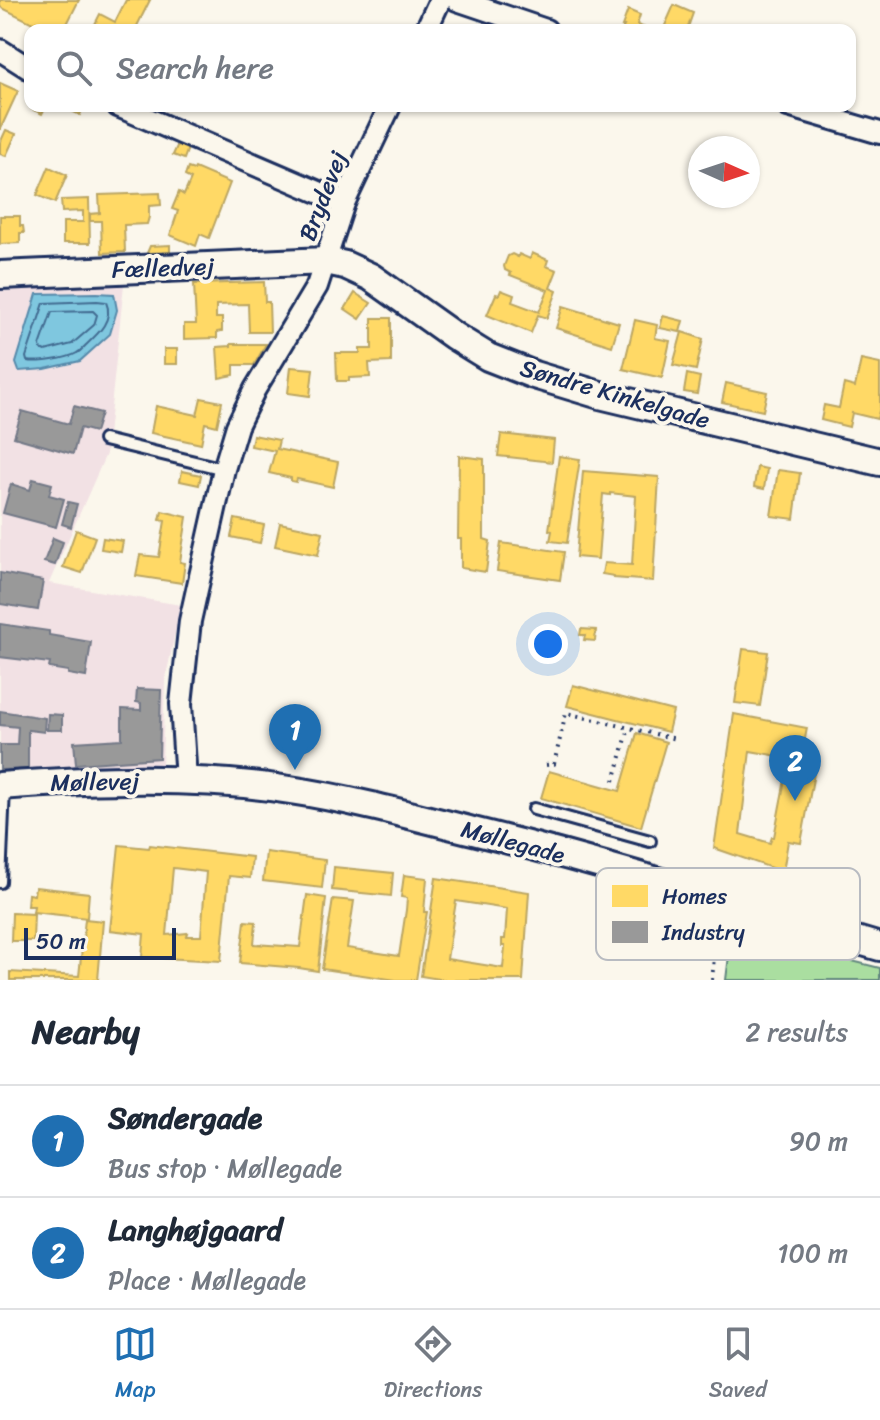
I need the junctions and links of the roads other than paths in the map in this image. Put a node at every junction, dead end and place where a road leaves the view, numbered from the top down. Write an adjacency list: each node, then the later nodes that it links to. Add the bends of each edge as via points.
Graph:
1 (440, 0): 3 (street)
2 (457, 0): 4 (street)
3 (429, 24)
4 (528, 24)
5 (0, 50): 6 (street)
6 (24, 65)
7 (132, 112): 11 (street)
8 (387, 112): 11 (street, Brydevej)
9 (808, 112): 10 (street)
10 (880, 133)
11 (344, 203): 12 (street, Brydevej)
12 (326, 261): 13 (street, Fælledvej); 15 (street, Søndre Kinkelgade, via 371,277 488,357 534,375); 16 (street, Brydevej, via 317,286 255,389)
13 (0, 275)
14 (104, 440): 16 (lane)
15 (880, 462)
16 (224, 469): 17 (street, Brydevej, via 190,621 181,704)
17 (186, 780): 18 (street, Møllevej); 21 (street, Møllegade, via 289,789)
18 (2, 786): 22 (lane, Møllevej)
19 (534, 809): 20 (lane)
20 (650, 841)
21 (608, 868)
22 (0, 882)
23 (860, 941): 24 (street, Møllegade)
24 (880, 947)

